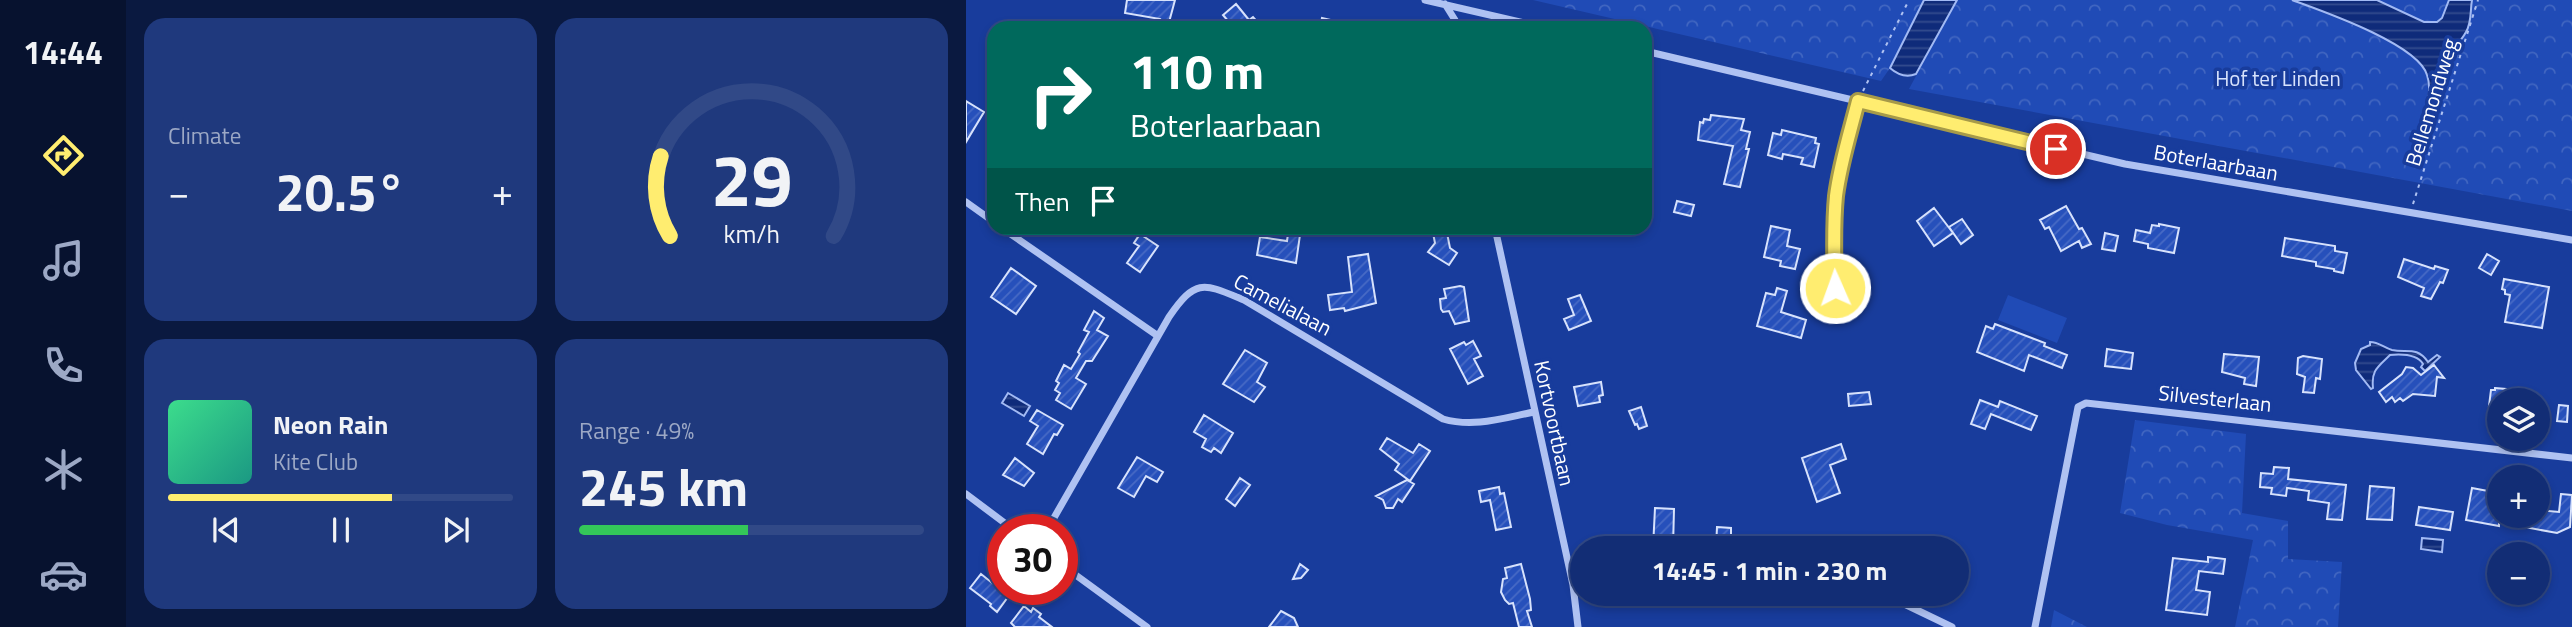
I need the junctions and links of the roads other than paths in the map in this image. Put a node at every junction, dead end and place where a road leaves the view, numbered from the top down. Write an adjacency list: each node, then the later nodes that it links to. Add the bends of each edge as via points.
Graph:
1 (1425, 0): 2 (street)
2 (1444, 2): 3 (street); 4 (street)
3 (1455, 21)
4 (1519, 21)
5 (1652, 53): 6 (street, Boterlaarbaan)
6 (1858, 101): 11 (street, Boterlaarbaan, via 2125,164); 12 (street, via 1836,196)
7 (966, 202): 8 (street)
8 (987, 217)
9 (1012, 235): 13 (street)
10 (1496, 235): 14 (street, Kortvoortbaan)
11 (2572, 240)
12 (1835, 288)
13 (1158, 336): 14 (street, Camelialaan, via 1186,294 1212,287 1244,300 1443,419 1480,423); 18 (street, Camelialaan)
14 (1534, 412): 19 (street, Kortvoortbaan)
15 (2572, 458): 26 (street, Silvesterlaan, via 2086,402 2078,407)
16 (966, 494): 17 (street)
17 (993, 514)
18 (1055, 514)
19 (1570, 571)
20 (1078, 577): 23 (street)
21 (1576, 606): 24 (street, Kortvoortbaan)
22 (1908, 606): 25 (street)
23 (1147, 627)
24 (1578, 627)
25 (1952, 627)
26 (2035, 627)

